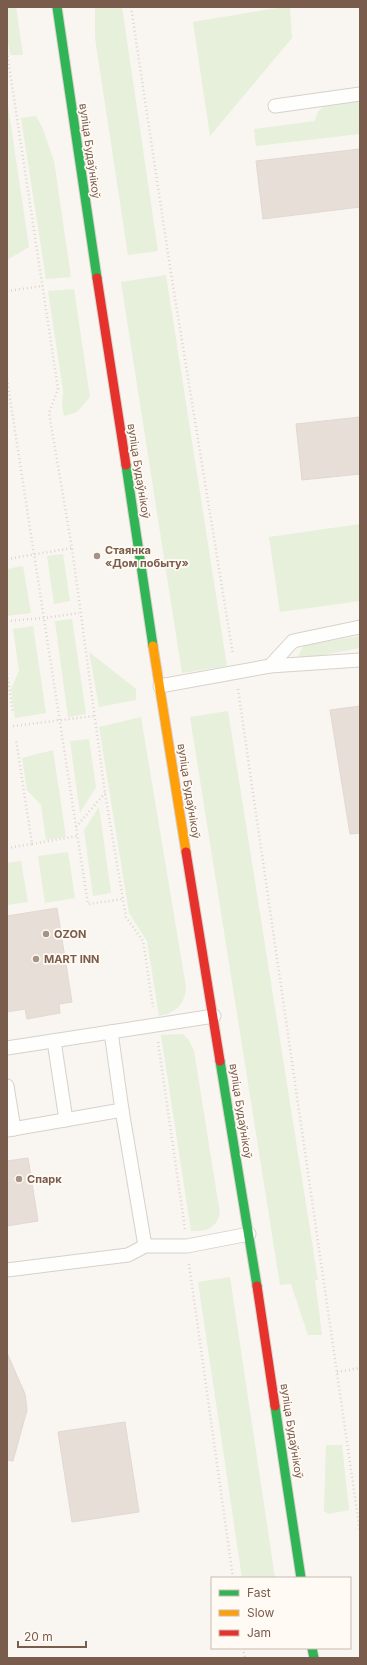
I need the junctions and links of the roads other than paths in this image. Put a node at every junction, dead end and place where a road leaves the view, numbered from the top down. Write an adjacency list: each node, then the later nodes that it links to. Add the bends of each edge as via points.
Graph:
1 (57, 7): 7 (main road, вуліца Будаўнікоў)
2 (360, 94): 3 (lane)
3 (275, 106)
4 (360, 627): 6 (lane, via 293,641)
5 (360, 660): 6 (lane)
6 (270, 666): 7 (lane)
7 (160, 686): 8 (main road, вуліца Будаўнікоў)
8 (214, 1016): 9 (lane); 16 (main road, вуліца Будаўнікоў)
9 (111, 1032): 10 (lane); 13 (lane)
10 (54, 1041): 11 (lane); 14 (lane)
11 (7, 1048)
12 (7, 1086): 15 (lane)
13 (122, 1110): 14 (lane); 17 (lane)
14 (66, 1120): 15 (lane)
15 (11, 1130)
16 (249, 1234): 17 (lane, via 187,1246); 19 (main road, вуліца Будаўнікоў)
17 (145, 1246): 18 (lane, via 128,1255)
18 (7, 1270)
19 (301, 1577)

